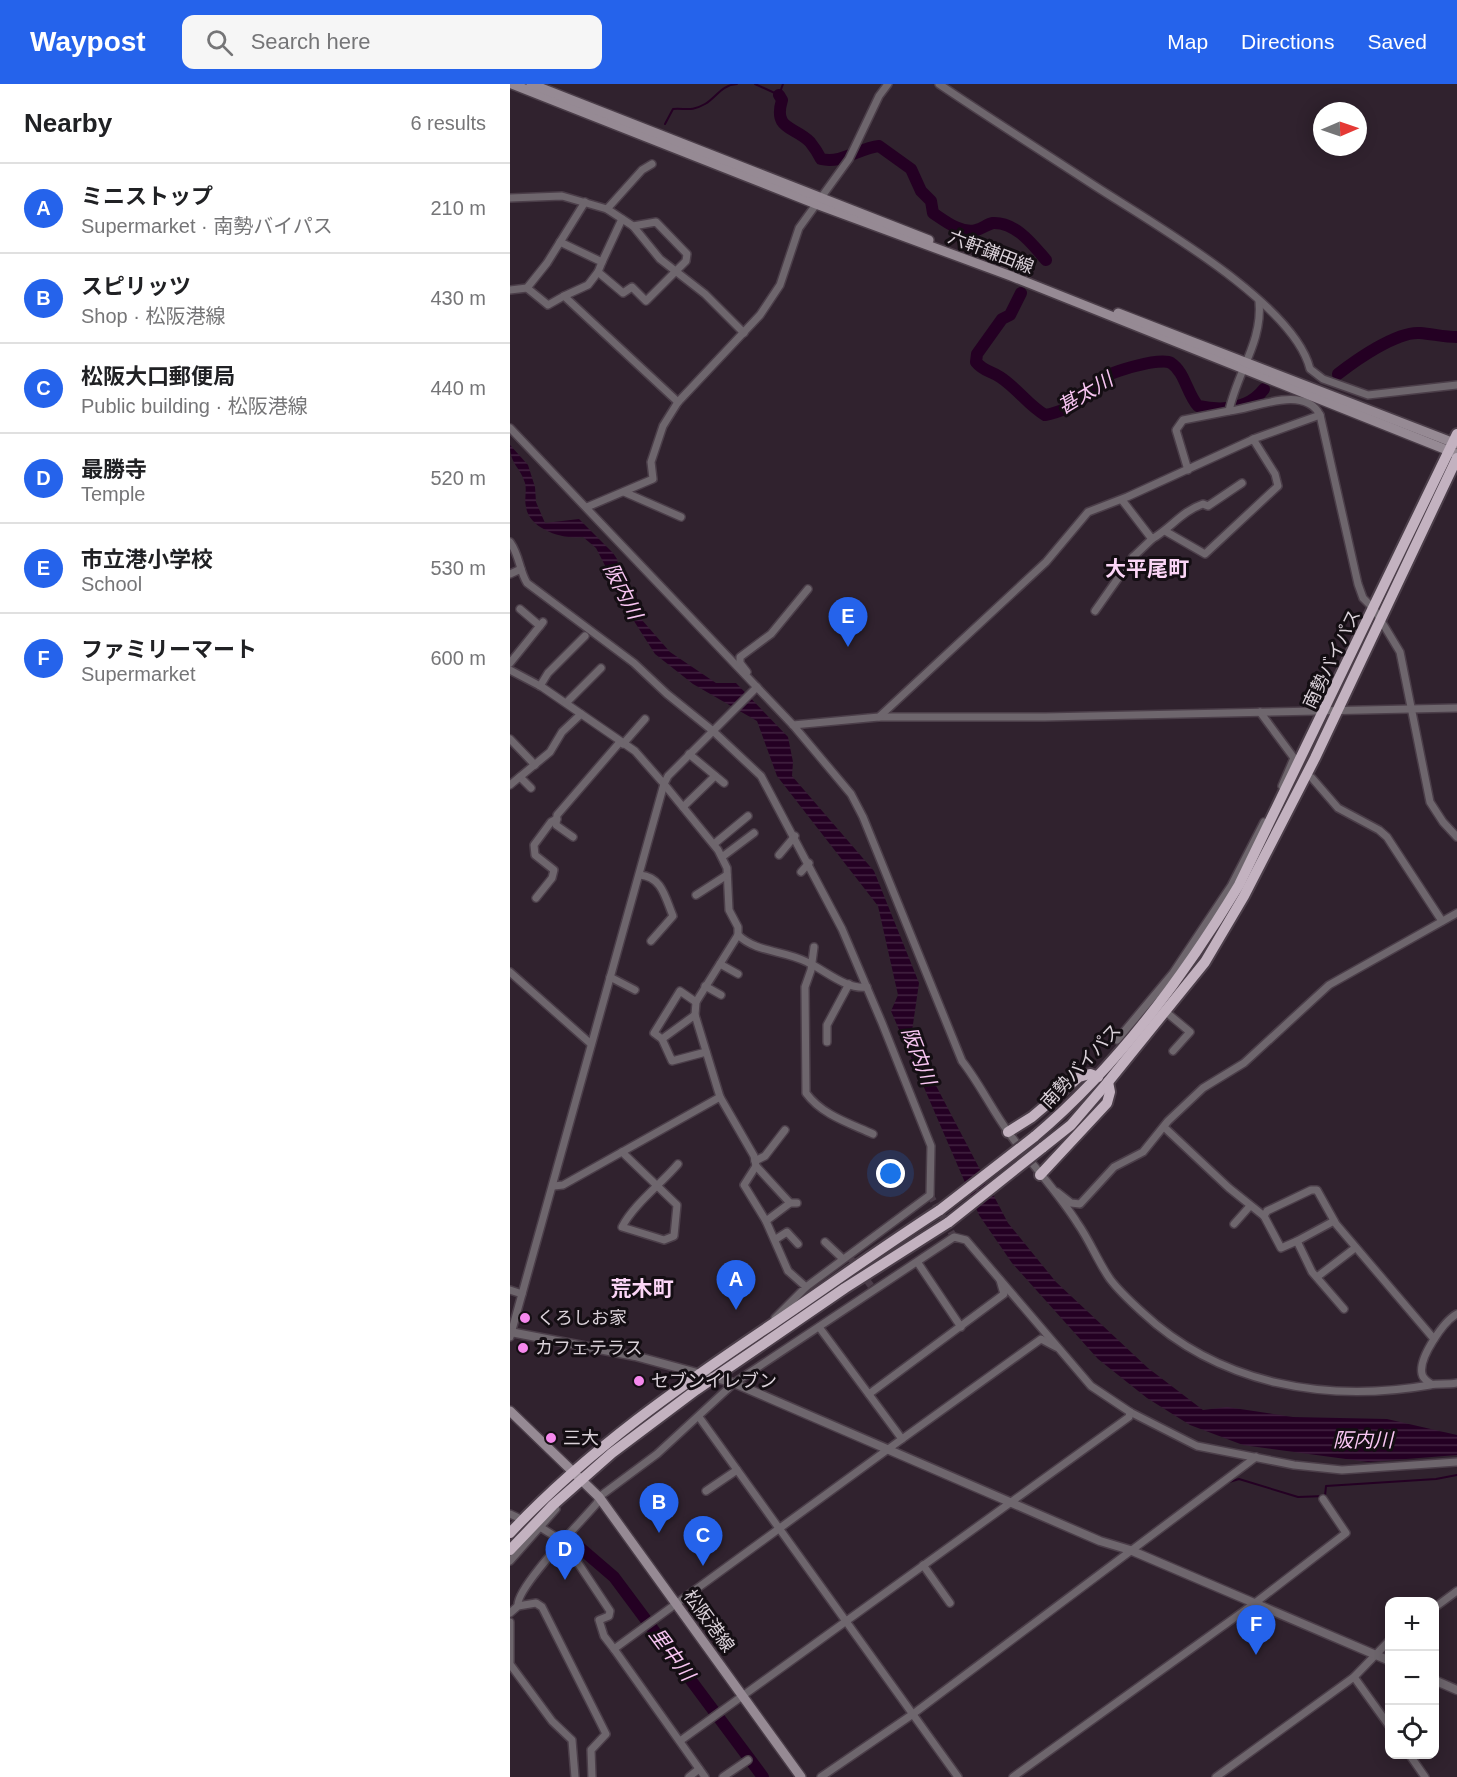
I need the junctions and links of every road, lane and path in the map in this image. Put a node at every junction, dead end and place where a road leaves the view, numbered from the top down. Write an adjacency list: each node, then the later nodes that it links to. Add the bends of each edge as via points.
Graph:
1 (512, 84): 7 (main road, 六軒鎌田線)
2 (531, 84): 7 (main road, 六軒鎌田線)
3 (888, 84): 7 (street, via 849,159)
4 (939, 84): 19 (street, via 1200,254)
5 (652, 164): 9 (street)
6 (510, 198): 8 (street, via 562,196)
7 (818, 201): 20 (street, via 799,228 780,285); 21 (main road, 六軒鎌田線)
8 (585, 202): 9 (street); 12 (street)
9 (607, 209): 10 (street)
10 (622, 219): 11 (street); 13 (street)
11 (633, 226): 15 (street); 15 (street, via 656,222 687,254 686,261)
12 (560, 242): 13 (street); 16 (street)
13 (602, 262): 14 (street)
14 (598, 272): 15 (street, via 623,293 632,287 646,301); 18 (street, via 588,285)
15 (674, 272): 20 (street, via 705,294)
16 (527, 288): 17 (street); 18 (street, via 548,305)
17 (510, 290)
18 (564, 296): 23 (street)
19 (1259, 301): 21 (street, via 1256,343); 22 (street, via 1293,337 1306,355 1310,369 1323,379 1368,395)
20 (744, 333): 23 (street)
21 (1245, 367): 24 (street); 28 (main road, 六軒鎌田線)
22 (1457, 385)
23 (678, 402): 31 (street, via 663,426 651,462 653,479)
24 (1229, 411): 25 (street, via 1279,398 1310,406); 29 (street, via 1183,420 1176,430)
25 (1320, 415): 27 (street); 44 (street, via 1358,584 1363,598)
26 (510, 428): 33 (street)
27 (1253, 439): 29 (street); 35 (street, via 1278,486 1205,554)
28 (1455, 447): 44 (highway, 南勢バイパス); 46 (highway, 南勢バイパス)
29 (1188, 470): 32 (street)
30 (1242, 483): 35 (street, via 1208,506 1187,509)
31 (624, 492): 33 (street); 34 (street)
32 (1122, 500): 36 (street); 60 (street, via 1088,512 1046,562)
33 (588, 507): 51 (street)
34 (681, 517)
35 (1165, 531): 36 (street)
36 (1152, 539): 38 (street)
37 (510, 542): 39 (street, via 520,557)
38 (1133, 557): 40 (street); 45 (street)
39 (520, 569): 41 (street); 63 (street, via 539,594 607,642)
40 (1151, 569)
41 (510, 574)
42 (808, 589): 51 (street, via 771,634 740,657)
43 (520, 609): 48 (street, via 542,624)
44 (1374, 609): 46 (street); 57 (highway, 南勢バイパス)
45 (1095, 611)
46 (1380, 620): 56 (street, via 1400,652); 57 (highway, 南勢バイパス)
47 (585, 636): 52 (street)
48 (510, 663)
49 (601, 668): 54 (street)
50 (510, 670): 52 (street)
51 (751, 681): 53 (street)
52 (540, 686): 54 (street)
53 (755, 689): 62 (street); 63 (street)
54 (566, 703): 59 (street)
55 (1457, 708): 56 (street)
56 (1410, 709): 57 (street); 81 (street, via 1430,802)
57 (1331, 710): 58 (street); 107 (highway, 南勢バイパス, via 1244,896 1205,962); 115 (highway, 南勢バイパス, via 1239,885 1200,949)
58 (1260, 712): 60 (street); 110 (street, via 1294,758 1231,886 1173,973)
59 (581, 714): 65 (street); 67 (street)
60 (879, 717): 62 (street)
61 (645, 719): 65 (street)
62 (793, 725): 120 (street, via 855,802 962,1061)
63 (715, 730): 66 (street); 79 (street, via 761,776)
64 (510, 739): 67 (street)
65 (622, 743): 72 (street); 77 (street)
66 (689, 754): 68 (street); 72 (street)
67 (535, 765): 69 (street)
68 (715, 776): 71 (street); 75 (street)
69 (520, 777): 73 (street); 74 (street)
70 (1312, 778): 92 (street, via 1338,808 1387,837)
71 (724, 783)
72 (664, 784): 75 (street); 87 (street)
73 (510, 785)
74 (531, 788)
75 (684, 807): 82 (street)
76 (748, 816): 82 (street)
77 (556, 819): 80 (street, via 556,825); 90 (street, via 534,845 535,855 554,870)
78 (754, 833): 84 (street)
79 (795, 836): 83 (street); 85 (street)
80 (573, 837)
81 (1457, 837)
82 (714, 844): 84 (street)
83 (779, 855)
84 (722, 857): 88 (street)
85 (809, 863): 86 (street); 103 (street)
86 (801, 872)
87 (640, 875): 94 (street, via 659,883 673,916); 100 (street)
88 (727, 875): 89 (street); 93 (street, via 729,910)
89 (696, 895)
90 (536, 898)
91 (1457, 914): 92 (street)
92 (1442, 921): 118 (street, via 1329,985 1244,1063 1203,1088)
93 (738, 935): 96 (street); 97 (street, via 751,945)
94 (651, 941)
95 (814, 947): 97 (street)
96 (720, 964): 99 (street); 102 (street)
97 (811, 964): 101 (street); 121 (street, via 805,987 806,1093 837,1119)
98 (510, 972): 112 (street)
99 (738, 974)
100 (610, 977): 104 (street); 112 (street)
101 (849, 984): 103 (street); 111 (street, via 827,1025)
102 (705, 986): 105 (street); 106 (street)
103 (867, 987): 139 (street, via 931,1146 932,1175 930,1195)
104 (636, 990)
105 (721, 995)
106 (696, 1002): 108 (street); 109 (street, via 686,993 676,995 654,1033)
107 (1166, 1012): 113 (street, via 1190,1032); 116 (highway, 南勢バイパス)
108 (694, 1015): 109 (street); 114 (street)
109 (662, 1039): 114 (street, via 672,1061)
110 (1117, 1040)
111 (827, 1042)
112 (591, 1044): 127 (street)
113 (1173, 1051)
114 (706, 1052): 117 (street)
115 (1098, 1077): 120 (highway, via 1079,1077); 148 (highway, 南勢バイパス, bridge, via 1034,1137 940,1210)
116 (1108, 1082): 125 (highway, via 1107,1104); 155 (highway, 南勢バイパス, bridge, via 1071,1125 949,1222)
117 (720, 1097): 122 (street); 124 (street)
118 (1164, 1127): 128 (street, via 1143,1152 1114,1167 1080,1204 1071,1203); 129 (street)
119 (785, 1130): 124 (street)
120 (1008, 1132): 125 (street)
121 (873, 1134)
122 (622, 1152): 126 (street); 127 (street, via 563,1185)
123 (678, 1164): 126 (street)
124 (755, 1164): 131 (street, via 744,1185); 131 (street, via 794,1203)
125 (1040, 1175): 128 (street)
126 (659, 1185): 126 (street, via 677,1205 674,1236 664,1240 622,1227)
127 (554, 1186): 145 (street)
128 (1052, 1190): 158 (street, via 1078,1223 1110,1280 1162,1331 1189,1350 1250,1376 1311,1389 1386,1391)
129 (1250, 1206): 130 (street); 133 (street)
130 (1264, 1216): 132 (street, via 1311,1190 1317,1191); 136 (street, via 1281,1248)
131 (766, 1221): 134 (street)
132 (1334, 1221): 136 (street); 138 (street)
133 (1234, 1224)
134 (776, 1239): 137 (street, via 787,1232); 143 (street, via 788,1271)
135 (825, 1242): 139 (street)
136 (1297, 1242): 142 (street)
137 (798, 1244)
138 (1355, 1248): 142 (street); 152 (street)
139 (842, 1258): 143 (street)
140 (918, 1263): 141 (street, via 954,1237 966,1240); 149 (street); 150 (street)
141 (999, 1277): 150 (street, via 1004,1294); 153 (street)
142 (1317, 1277): 146 (street)
143 (806, 1287): 148 (street, via 773,1319)
144 (510, 1290): 145 (street)
145 (522, 1294): 151 (street)
146 (1344, 1309)
147 (1457, 1314): 152 (street)
148 (775, 1322): 154 (highway, 南勢バイパス)
149 (819, 1327): 156 (street); 159 (street)
150 (961, 1328): 159 (street)
151 (510, 1334): 154 (street, via 635,1356)
152 (1434, 1340): 158 (street, via 1425,1352 1421,1371)
153 (1061, 1350): 161 (street, via 1091,1386); 163 (street, via 1041,1339)
154 (698, 1373): 155 (street); 168 (highway, 南勢バイパス)
155 (715, 1378): 156 (street); 169 (highway, 南勢バイパス, via 612,1453)
156 (734, 1383): 162 (street); 164 (street)
157 (1457, 1383): 158 (street)
158 (1431, 1384)
159 (869, 1394): 163 (street)
160 (510, 1411): 168 (main road, 松阪港線)
161 (1130, 1412): 165 (street, via 1197,1446); 173 (street, via 1129,1417)
162 (699, 1417): 167 (street); 171 (street)
163 (902, 1439): 164 (street)
164 (889, 1449): 173 (street); 178 (street)
165 (1256, 1457): 166 (street, via 1342,1470); 182 (street)
166 (1457, 1462)
167 (737, 1470): 170 (street); 178 (street)
168 (572, 1471): 169 (main road, 松阪港線); 176 (highway, 南勢バイパス)
169 (582, 1480): 171 (main road, 松阪港線); 174 (highway, 南勢バイパス)
170 (706, 1491)
171 (599, 1497): 180 (street); 188 (main road, 松阪港線)
172 (1323, 1499): 187 (street, via 1346,1533)
173 (1011, 1501): 182 (street, via 1100,1541); 184 (street)
174 (553, 1505): 177 (street, via 556,1509); 181 (highway, 南勢バイパス)
175 (510, 1514): 176 (street)
176 (523, 1520): 179 (highway, 南勢バイパス)
177 (540, 1527): 180 (street); 183 (street)
178 (779, 1527): 188 (street); 192 (street)
179 (510, 1533)
180 (564, 1542): 190 (street, via 529,1580); 195 (street, via 610,1611 609,1616 599,1620)
181 (510, 1550)
182 (1130, 1550): 187 (street); 202 (street)
183 (510, 1560)
184 (923, 1565): 186 (street); 192 (street)
185 (1457, 1592): 189 (street)
186 (950, 1603)
187 (1255, 1603): 196 (street); 216 (street)
188 (676, 1604): 195 (street); 201 (main road, 松阪港線)
189 (1439, 1605)
190 (518, 1606): 191 (street); 209 (street, via 536,1603 542,1607 606,1734 591,1750)
191 (510, 1613)
192 (846, 1620): 201 (street); 202 (street)
193 (510, 1622): 208 (street, via 510,1665 552,1721 572,1740)
194 (1385, 1644): 196 (street)
195 (614, 1649): 204 (street)
196 (1374, 1655): 197 (street); 198 (street)
197 (1385, 1659)
198 (1354, 1677): 203 (street); 217 (street)
199 (1439, 1682): 200 (street)
200 (1457, 1690)
201 (742, 1696): 204 (street); 213 (main road, 松阪港線)
202 (912, 1714): 214 (street); 215 (street)
203 (1385, 1721)
204 (680, 1741): 207 (street)
205 (1412, 1759): 218 (street)
206 (748, 1760): 212 (street)
207 (699, 1769): 210 (street); 211 (street)
208 (575, 1777)
209 (592, 1777)
210 (689, 1777)
211 (705, 1777)
212 (723, 1777)
213 (801, 1777)
214 (821, 1777)
215 (958, 1777)
216 (1013, 1777)
217 (1216, 1777)
218 (1425, 1777)

